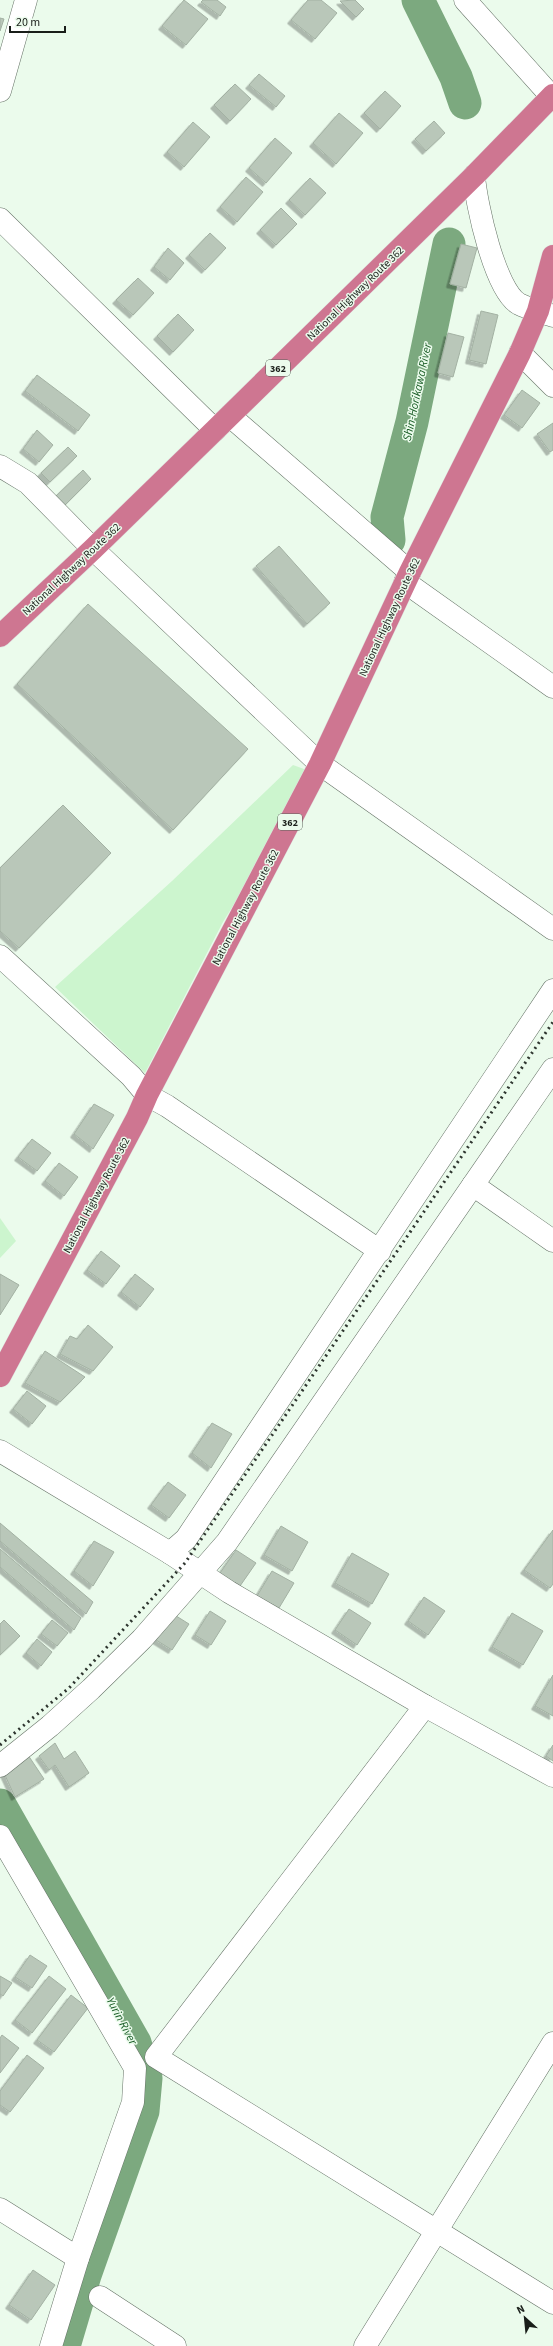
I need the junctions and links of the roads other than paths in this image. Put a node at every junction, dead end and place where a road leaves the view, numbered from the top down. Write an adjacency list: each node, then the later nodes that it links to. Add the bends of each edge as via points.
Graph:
1 (26, 0): 3 (street)
2 (465, 0): 4 (street)
3 (0, 91)
4 (553, 97): 5 (highway, National Highway Route 362 / 362)
5 (474, 176): 8 (street, via 481,217 502,283 517,303); 11 (highway, National Highway Route 362 / 362)
6 (0, 219): 11 (street)
7 (553, 256): 8 (highway, National Highway Route 362 / 362)
8 (546, 314): 9 (highway, National Highway Route 362 / 362)
9 (520, 353): 10 (street); 14 (highway, National Highway Route 362 / 362)
10 (553, 386)
11 (222, 423): 13 (highway, National Highway Route 362 / 362); 14 (street)
12 (0, 466): 13 (street, via 28,482)
13 (93, 549): 15 (highway, National Highway Route 362 / 362); 17 (street)
14 (408, 577): 16 (street); 17 (highway, National Highway Route 362 / 362)
15 (0, 636)
16 (553, 687)
17 (320, 764): 18 (street); 22 (highway, National Highway Route 362 / 362)
18 (553, 929)
19 (0, 956): 22 (street, via 130,1076)
20 (553, 990): 25 (street)
21 (553, 1069): 23 (street)
22 (147, 1095): 25 (street, via 174,1110); 26 (highway, National Highway Route 362 / 362)
23 (473, 1185): 24 (street); 28 (street, via 227,1542)
24 (553, 1242)
25 (380, 1251): 28 (street, via 186,1539)
26 (0, 1376)
27 (0, 1451): 28 (street)
28 (185, 1563): 29 (street, via 229,1592); 30 (street, via 142,1639 50,1726)
29 (425, 1706): 31 (street); 34 (street)
30 (0, 1766)
31 (553, 1776)
32 (0, 1836): 34 (street)
33 (553, 2042): 36 (street)
34 (148, 2063): 36 (street); 37 (street)
35 (0, 2209): 37 (street)
36 (437, 2231): 39 (street); 42 (street)
37 (78, 2258): 40 (street)
38 (100, 2296): 41 (street)
39 (553, 2303)
40 (51, 2346)
41 (175, 2346)
42 (365, 2346)

